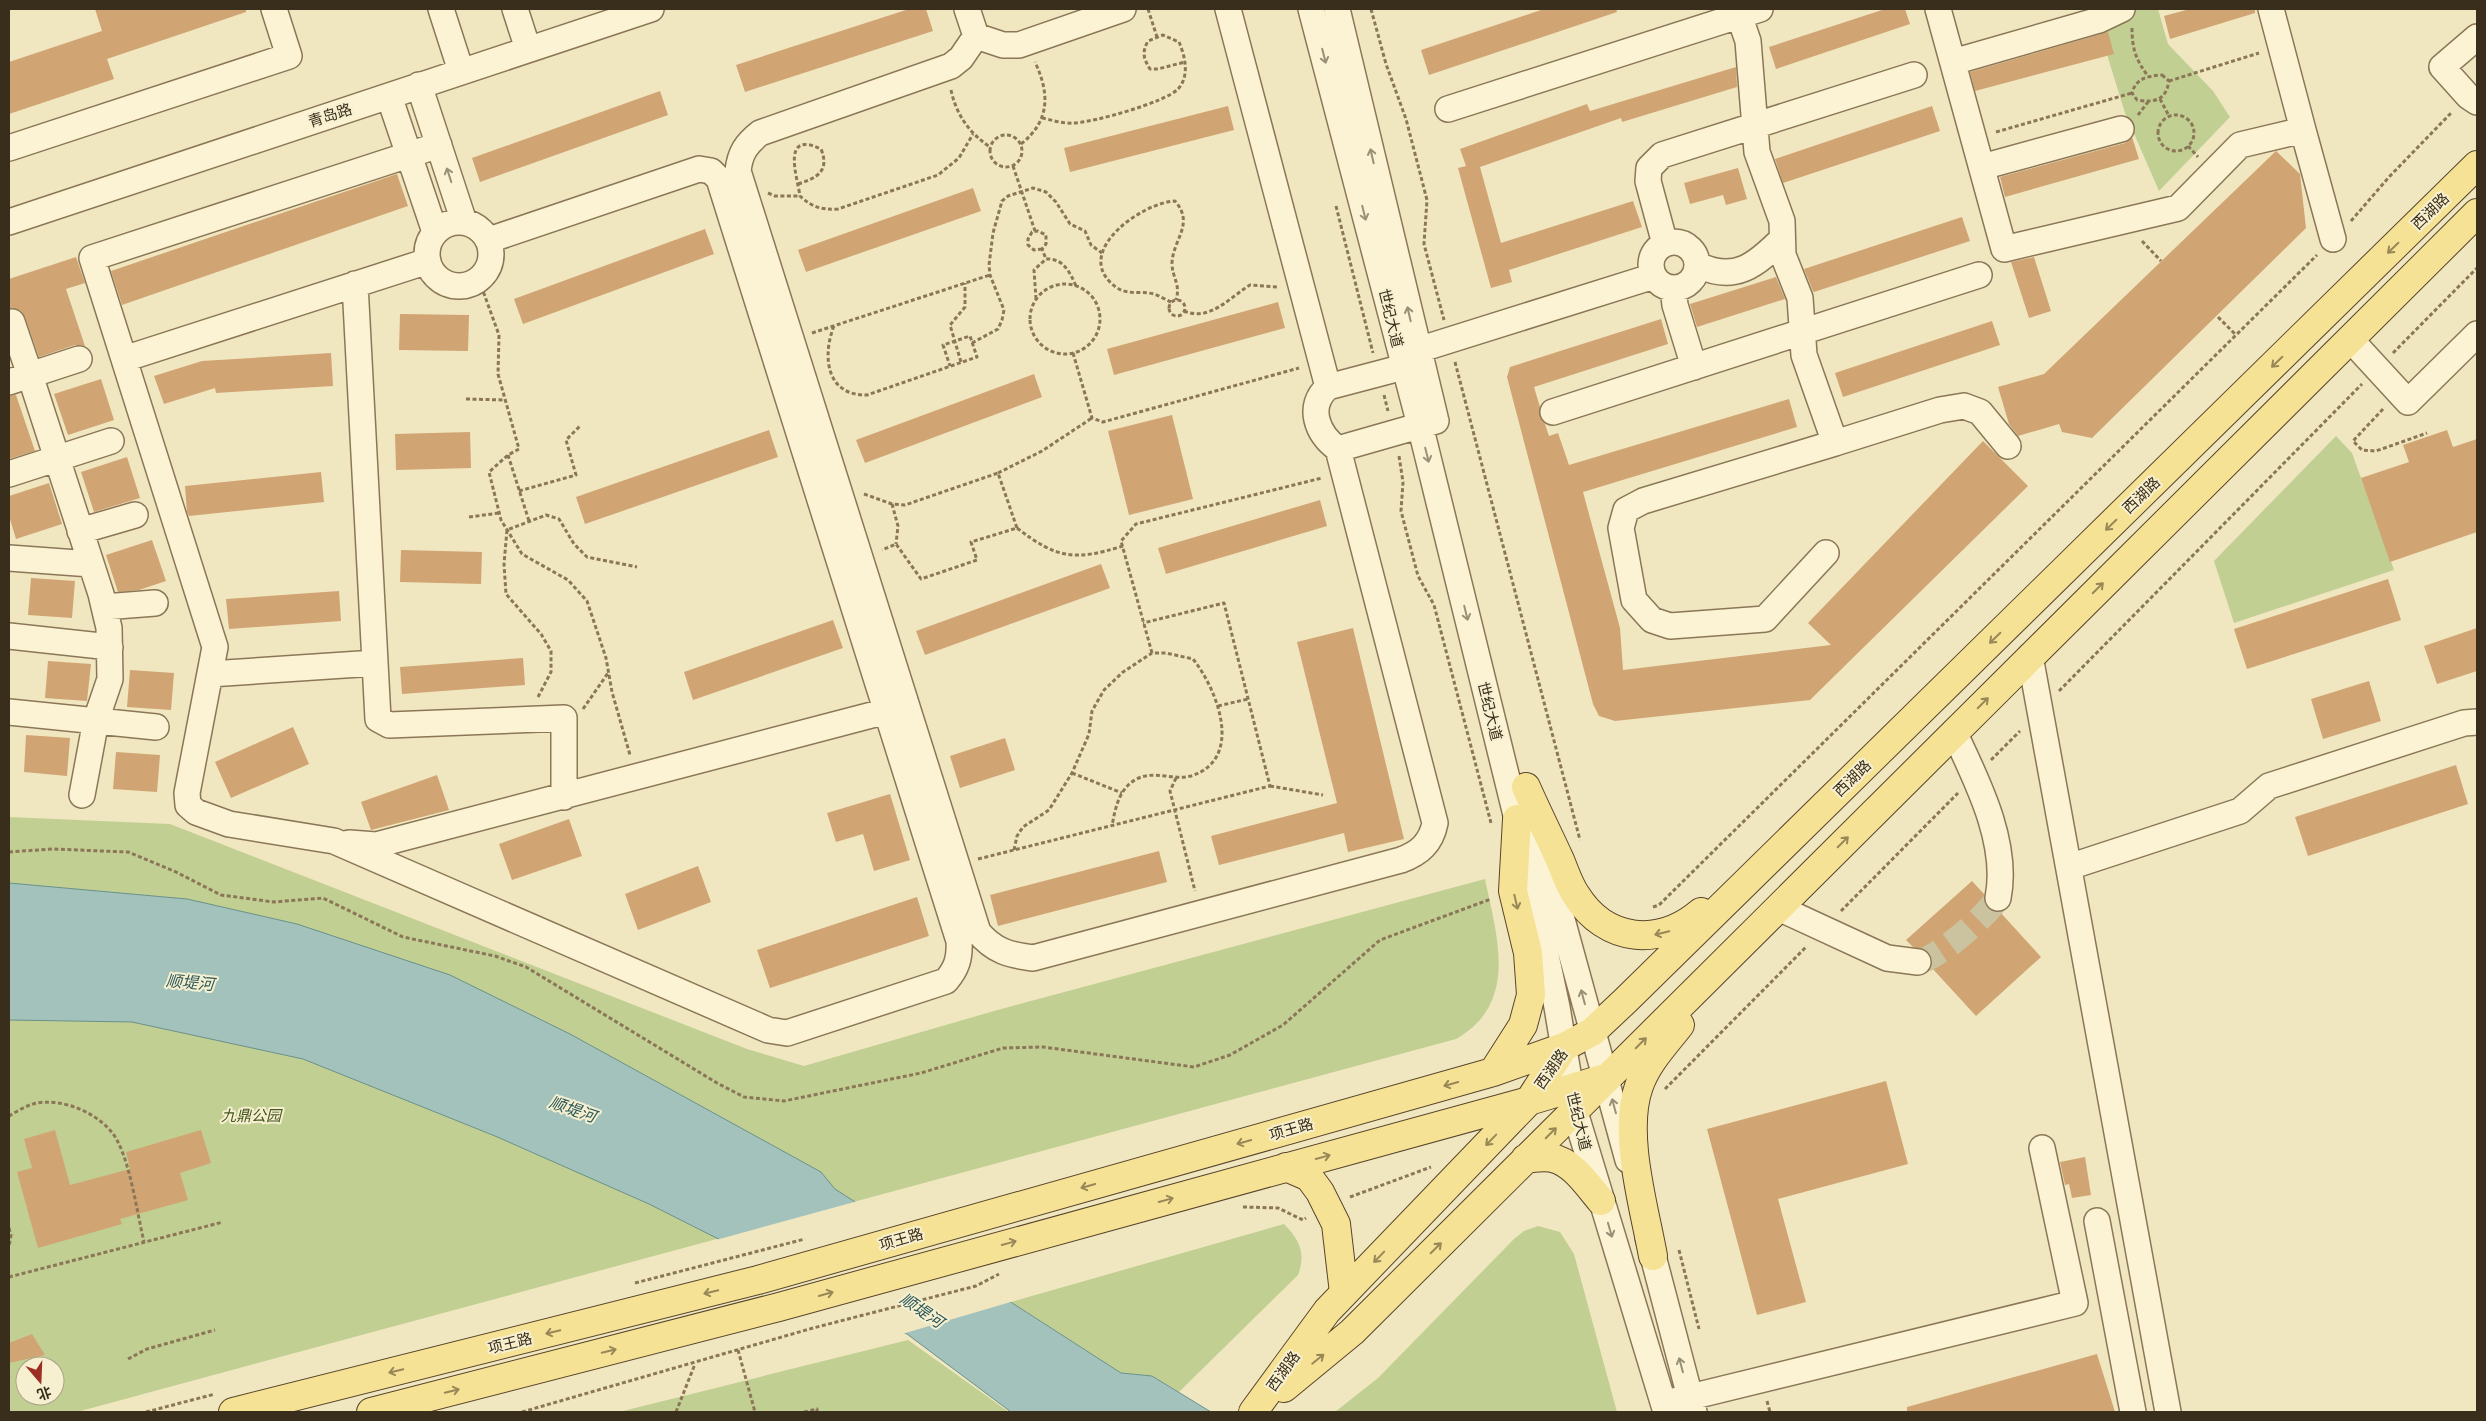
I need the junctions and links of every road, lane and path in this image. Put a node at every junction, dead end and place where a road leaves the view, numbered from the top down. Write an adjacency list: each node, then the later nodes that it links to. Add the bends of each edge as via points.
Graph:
1 (274, 9): 47 (street, via 289,56)
2 (441, 9): 25 (street)
3 (515, 9): 21 (street)
4 (651, 9): 21 (street, 青岛路)
5 (967, 9): 16 (street)
6 (1123, 9): 19 (street)
7 (1148, 9): 17 (path)
8 (1228, 9): 78 (street)
9 (1312, 9): 97 (street, 世纪大道, one-way to 97)
10 (1337, 9): 97 (street, 世纪大道, one-way to 10)
11 (1371, 9): 92 (path, via 1406,119 1427,200 1424,244)
12 (1938, 9): 23 (street)
13 (2271, 9): 20 (street)
14 (1745, 11): 34 (street); 37 (street)
15 (2127, 16): 23 (street, via 2099,20); 27 (path, via 2133,51)
16 (976, 36): 19 (street, via 1003,45); 24 (street, via 961,58)
17 (1157, 37): 22 (path, via 1163,35 1179,42); 22 (path, via 1148,41 1144,49 1144,59 1150,69)
18 (2477, 37): 33 (street, via 2442,67)
19 (1026, 42): 36 (path, via 1043,84 1045,108)
20 (2281, 46): 28 (path); 39 (street)
21 (528, 50): 25 (street, 青岛路)
22 (1185, 62): 36 (path, via 1184,78 1166,98 1071,124)
23 (1953, 62): 41 (street)
24 (947, 67): 40 (path, via 953,101); 90 (street, via 760,133 744,149 738,171)
25 (461, 71): 29 (street, 青岛路)
26 (1914, 75): 37 (street)
27 (2148, 76): 28 (path, via 2162,75); 30 (path, via 2137,82)
28 (2169, 81): 32 (path, via 2168,90)
29 (419, 85): 31 (street, 青岛路); 43 (street)
30 (2132, 93): 32 (path, via 2137,100 2152,102); 41 (path)
31 (389, 96): 48 (street); 58 (street, 青岛路)
32 (2160, 99): 35 (path)
33 (2472, 99): 63 (path, via 2389,177)
34 (1448, 109)
35 (2169, 116): 35 (path, via 2164,118 2158,129 2159,140 2166,149 2184,149 2192,141 2192,123 2182,115)
36 (1042, 118): 42 (path, via 1038,128)
37 (1754, 126): 62 (street, via 1757,152 1782,221); 65 (street, via 1662,155 1649,168 1648,181)
38 (2121, 129): 51 (street)
39 (2303, 130): 51 (street, via 2240,145 2178,208 2004,249); 63 (street)
40 (973, 134): 46 (path); 55 (path, via 959,158 938,175 838,209 824,210 812,206)
41 (1973, 138): 51 (street)
42 (1022, 144): 46 (path, via 1014,136 1004,135 994,139); 50 (path, via 1021,159)
43 (438, 145): 48 (street); 59 (street, one-way to 43)
44 (793, 146): 45 (path)
45 (801, 146): 52 (path, via 793,158); 52 (path, via 812,145 821,149 825,159 822,170 812,180)
46 (990, 147): 50 (path, via 990,155 997,164 1007,168)
47 (9, 148)
48 (409, 155): 61 (street); 96 (street, via 92,258)
49 (2477, 165): 172 (main road, 西湖路, one-way to 172)
50 (1013, 166): 54 (path)
51 (1982, 167)
52 (798, 184): 55 (path)
53 (763, 190): 55 (path, via 775,196)
54 (1021, 191): 60 (path); 67 (path, via 1033,188 1046,192 1070,224 1085,231 1091,245); 71 (path, via 1002,201 990,251)
55 (800, 196)
56 (1335, 201): 102 (path)
57 (2477, 213): 89 (main road, 西湖路)
58 (9, 222)
59 (464, 222): 61 (street, via 444,225); 64 (street, via 483,231)
60 (1035, 231): 66 (path, via 1044,233 1047,238); 66 (path, via 1029,236 1028,244 1034,250)
61 (435, 232): 69 (street, via 430,241)
62 (1782, 239): 70 (street, via 1761,261 1734,272 1720,273); 86 (street, via 1783,255 1800,298)
63 (2333, 239): 88 (path)
64 (489, 240): 73 (street, via 491,261); 152 (street, via 699,169 711,171 719,179)
65 (1665, 244): 70 (street, via 1686,246 1692,250); 74 (street, via 1652,262)
66 (1042, 249): 68 (path)
67 (1102, 253): 80 (path, via 1109,238 1144,210 1162,201 1175,201 1182,208 1184,221 1173,258 1172,271 1179,289); 81 (path, via 1102,267 1110,282 1130,294 1154,294)
68 (1046, 260): 77 (path, via 1060,262); 79 (path, via 1034,270)
69 (428, 261): 73 (street, via 432,271 448,284 469,284); 76 (street)
70 (1698, 264): 74 (street, via 1693,279 1687,284)
71 (990, 275): 75 (path); 93 (path, via 1002,302 1002,320 998,329)
72 (1980, 275): 86 (street)
73 (479, 280): 107 (path, via 499,335 498,374)
74 (1663, 282): 92 (street); 101 (street, via 1675,305)
75 (965, 283): 85 (path); 91 (path, via 965,307 950,324)
76 (354, 284): 96 (street); 147 (street)
77 (1077, 286): 79 (path, via 1060,284); 94 (path, via 1092,297 1100,318 1093,340)
78 (1303, 292): 82 (path, via 1250,285 1218,308 1191,314); 99 (street)
79 (1036, 299): 94 (path, via 1030,315 1034,336 1051,351)
80 (1176, 300): 81 (path); 82 (path, via 1183,302)
81 (1171, 302): 82 (path, via 1169,309 1172,314 1180,315)
82 (1184, 311)
83 (2218, 317): 88 (path)
84 (12, 322): 103 (street)
85 (834, 326): 90 (path); 100 (path, via 827,348 828,365 833,380 856,395 867,395)
86 (1804, 332): 101 (street); 115 (street, via 1804,356)
87 (2477, 334): 105 (street, via 2408,402)
88 (2236, 336): 182 (path, via 1659,905)
89 (2350, 339): 105 (street); 146 (main road, 西湖路, one-way to 89)
90 (791, 340): 123 (street)
91 (955, 341): 93 (path, via 970,336); 98 (path); 100 (path, via 943,345)
92 (1450, 341): 97 (street); 174 (path)
93 (972, 343): 98 (path, via 977,357)
94 (1073, 353): 109 (path)
95 (79, 359): 103 (street)
96 (124, 359): 149 (street, via 215,647)
97 (1414, 360): 102 (street); 110 (street, 世纪大道)
98 (962, 362): 100 (path)
99 (1322, 362): 104 (street); 109 (path, via 1103,422)
100 (950, 366)
101 (1694, 367): 108 (street)
102 (1378, 374): 104 (street); 112 (path)
103 (19, 378): 119 (street)
104 (1328, 388): 117 (street, via 1320,394 1316,416 1328,442)
105 (2399, 392): 113 (path, via 2353,441 2362,450 2376,451)
106 (466, 399): 107 (path)
107 (505, 400): 118 (path, via 519,449)
108 (1553, 412)
109 (1092, 418): 120 (path, via 1056,443)
110 (1428, 423): 112 (street); 164 (street, 世纪大道); 170 (street, 世纪大道, one-way to 170)
111 (581, 425): 124 (path, via 566,440 576,475)
112 (1394, 433): 117 (street); 170 (path, via 1403,482 1401,510 1418,576 1434,604)
113 (2427, 433)
114 (111, 441): 119 (street)
115 (1835, 443): 116 (street, via 1940,410 1964,406 1980,412); 135 (street, via 1643,501 1626,510 1621,528 1634,600 1652,620 1670,626 1765,619)
116 (2008, 446)
117 (1338, 449): 121 (street)
118 (508, 455): 124 (path); 126 (path, via 489,472)
119 (57, 459): 122 (street); 131 (street)
120 (998, 473): 125 (path, via 905,505); 130 (path)
121 (1344, 473): 134 (path, via 1136,524 1121,541); 184 (street, via 1435,823 1433,834 1423,849 1401,860)
122 (9, 474)
123 (835, 479): 125 (path); 137 (street)
124 (519, 491): 129 (path)
125 (892, 504): 133 (path, via 898,526)
126 (499, 513): 128 (path); 132 (path)
127 (135, 515): 131 (street)
128 (469, 517)
129 (529, 521): 132 (path); 139 (path, via 546,515 559,519 574,544 587,557)
130 (1017, 528): 133 (path, via 971,542 977,560 921,579); 134 (path, via 1053,551 1079,556)
131 (80, 530): 138 (street)
132 (507, 530): 148 (path, via 522,554 568,580 586,601); 155 (path, via 506,594 541,634 551,651 551,672)
133 (896, 544): 137 (path)
134 (1122, 546): 142 (path)
135 (1826, 553)
136 (9, 558): 138 (street)
137 (860, 558): 177 (street)
138 (91, 564): 141 (street)
139 (637, 567)
140 (155, 603): 141 (street)
141 (104, 606): 144 (street)
142 (1143, 622): 145 (path); 150 (path, via 1224,603)
143 (9, 636): 144 (street)
144 (110, 647): 156 (street, via 110,679)
145 (1152, 653): 151 (path, via 1194,659 1211,684); 160 (path, via 1123,672 1104,690 1092,711 1089,734)
146 (2030, 656): 159 (main road, 西湖路, one-way to 146); 178 (street)
147 (374, 663): 149 (street); 155 (street, via 378,719 389,725)
148 (609, 673): 154 (path, via 581,712); 161 (path)
149 (210, 674): 173 (street, via 187,793 188,805 196,812 229,824)
150 (1248, 699): 151 (path); 163 (path)
151 (1218, 706): 162 (path, via 1222,728 1221,744 1215,759 1192,776)
152 (887, 711): 161 (street); 173 (street, via 959,941 960,956 956,970 946,981 787,1033 768,1030)
153 (9, 712): 156 (street)
154 (564, 718): 155 (street); 168 (street)
155 (526, 719)
156 (96, 720): 158 (street); 166 (street)
157 (2477, 722): 178 (street, via 2464,723 2269,786 2240,811)
158 (156, 727)
159 (1954, 732): 179 (main road, 西湖路, one-way to 159); 181 (street, via 1992,827 2001,880)
160 (1072, 774): 165 (path); 175 (path, via 1049,810 1023,827)
161 (636, 778): 168 (street)
162 (1176, 778): 165 (path, via 1164,774 1137,778); 169 (path, via 1170,791)
163 (1270, 786): 167 (path); 169 (path)
164 (1526, 787): 172 (main road, one-way to 164, via 1696,917 1667,932 1642,936 1623,934 1596,917 1576,896); 186 (street, 世纪大道, one-way to 164)
165 (1122, 793): 171 (path)
166 (82, 795)
167 (1323, 795)
168 (564, 797): 173 (street, via 376,845)
169 (1174, 810): 171 (path); 184 (path)
170 (1504, 822): 180 (main road); 187 (street, 世纪大道)
171 (1112, 826): 175 (path)
172 (1798, 831): 186 (main road, 西湖路)
173 (334, 842)
174 (1581, 845)
175 (1014, 850): 177 (path)
176 (9, 852): 180 (path, via 52,848 128,852 221,895 274,902 323,898 403,937 495,956 526,967 717,1083 744,1097 784,1101 921,1073 1002,1048 1044,1047 1194,1067 1230,1055 1283,1025 1380,940)
177 (957, 865): 184 (street, via 978,932 988,944 1014,956 1033,958)
178 (2069, 867): 223 (street)
179 (1814, 871): 183 (main road); 189 (main road, 西湖路, one-way to 179)
180 (1513, 891): 188 (main road, one-way to 188, via 1528,953 1531,995 1523,1025)
181 (1998, 898)
182 (1650, 908)
183 (1781, 909): 185 (street, via 1887,958); 202 (main road, via 1684,1020 1654,1058 1640,1084 1633,1107 1632,1139)
184 (1200, 914)
185 (1918, 962)
186 (1592, 1032): 187 (main road, 西湖路); 189 (street, 世纪大道)
187 (1564, 1047): 188 (main road, 项王路); 190 (street, 世纪大道); 191 (main road, 西湖路)
188 (1493, 1072): 214 (main road, 项王路, one-way to 214, via 758,1280)
189 (1606, 1077): 190 (main road, 西湖路); 202 (street, 世纪大道, one-way to 189)
190 (1573, 1099): 191 (main road); 194 (main road, 西湖路, one-way to 190); 196 (street, 世纪大道)
191 (1529, 1101): 195 (main road, one-way to 191); 207 (main road, 西湖路, one-way to 207)
192 (9, 1116): 200 (path, via 33,1104 53,1103 75,1106 107,1125 125,1160)
193 (2042, 1148): 204 (street)
194 (1525, 1159): 196 (main road, via 1548,1157 1560,1160); 221 (main road, 西湖路, one-way to 194, via 1352,1332)
195 (1286, 1167): 207 (main road, via 1310,1177 1336,1224); 215 (main road, one-way to 195, via 779,1307)
196 (1601, 1201): 213 (street, 世纪大道, one-way to 213)
197 (2097, 1221): 203 (street)
198 (223, 1222): 200 (path)
199 (9, 1228): 201 (path)
200 (144, 1242): 205 (path)
201 (9, 1247)
202 (1653, 1256): 212 (street, 世纪大道, one-way to 202)
203 (2106, 1270): 204 (street); 222 (street)
204 (2069, 1276): 212 (street, via 2075,1303)
205 (9, 1277)
206 (976, 1286): 209 (path)
207 (1344, 1293): 221 (main road, 西湖路)
208 (216, 1330): 210 (path, via 147,1349)
209 (738, 1350): 211 (path); 218 (path)
210 (128, 1358)
211 (695, 1363): 216 (path); 217 (path)
212 (1692, 1405): 213 (street)
213 (1665, 1408)
214 (233, 1412)
215 (371, 1412)
216 (522, 1412)
217 (676, 1412)
218 (755, 1412)
219 (804, 1412): 220 (path, via 817,1409)
220 (817, 1412)
221 (1253, 1412)
222 (2133, 1412)
223 (2168, 1412)

